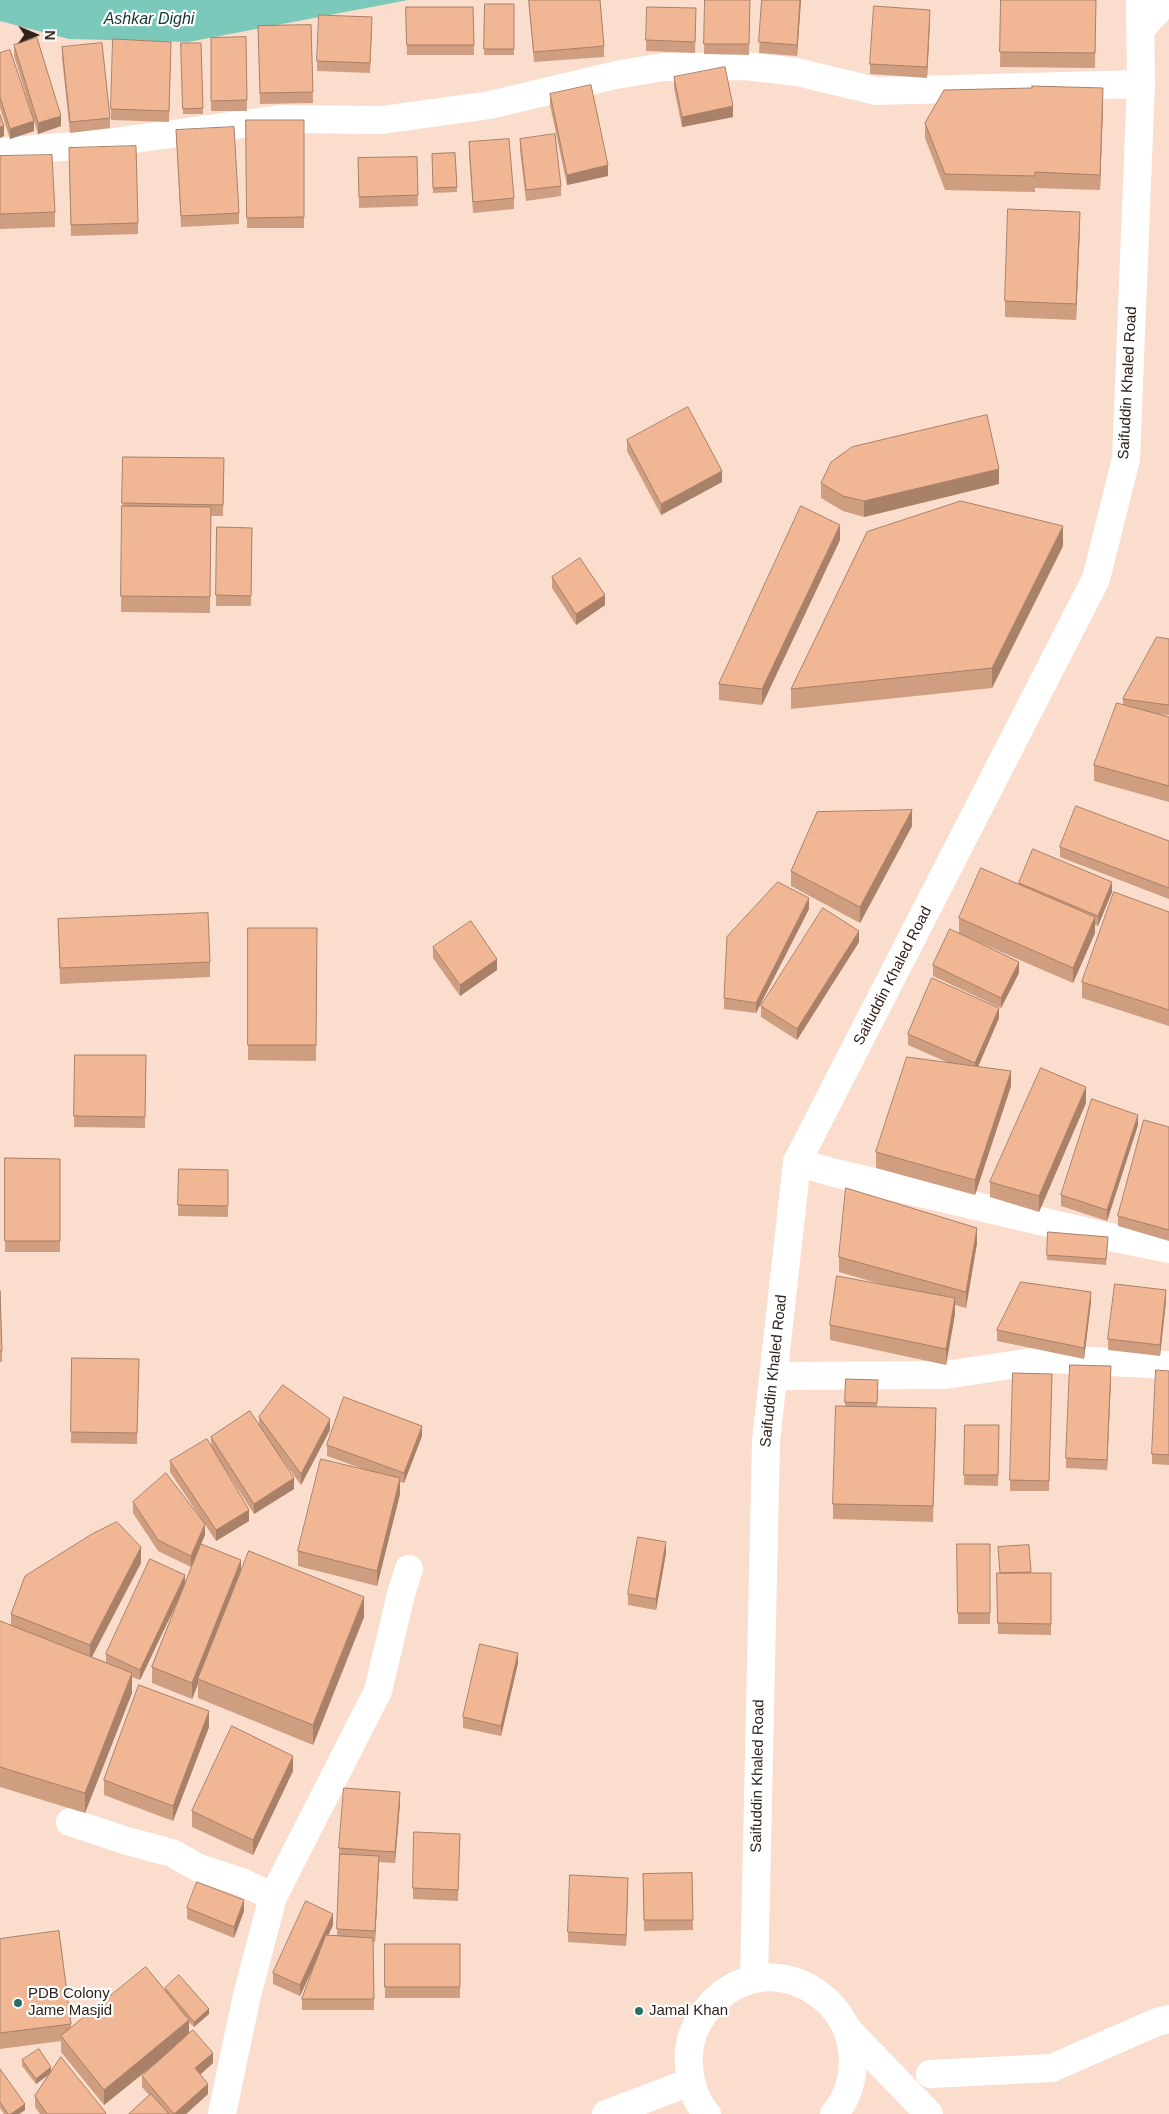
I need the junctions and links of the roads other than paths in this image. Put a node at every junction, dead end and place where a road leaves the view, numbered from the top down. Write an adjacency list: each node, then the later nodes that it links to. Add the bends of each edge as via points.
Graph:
1 (1140, 0): 3 (street, Saifuddin Khaled Road)
2 (1167, 0): 3 (street)
3 (1142, 28): 4 (street, Saifuddin Khaled Road)
4 (1141, 84): 5 (street, via 876,91 797,72 746,66 663,67 490,105 382,120 280,119 99,144); 6 (street, Saifuddin Khaled Road, via 1126,459 1096,579)
5 (0, 152)
6 (797, 1162): 7 (street); 9 (street, Saifuddin Khaled Road)
7 (1169, 1249)
8 (1169, 1365): 9 (street, via 1052,1359 945,1375)
9 (774, 1376): 13 (street, Saifuddin Khaled Road, via 766,1441)
10 (410, 1569): 12 (street, via 378,1691)
11 (70, 1822): 12 (street, via 172,1853 199,1868)
12 (274, 1897): 18 (street)
13 (754, 1979): 15 (street, via 777,1978 799,1983 820,1994 836,2010); 17 (street, via 728,1989 708,2006 694,2029 688,2056)
14 (1169, 2019): 16 (street, via 1052,2068)
15 (848, 2030): 21 (street, via 854,2056 851,2082); 22 (street)
16 (930, 2074)
17 (690, 2082): 19 (street); 20 (street, via 701,2107)
18 (222, 2114)
19 (606, 2114)
20 (708, 2114)
21 (834, 2114)
22 (929, 2114)

